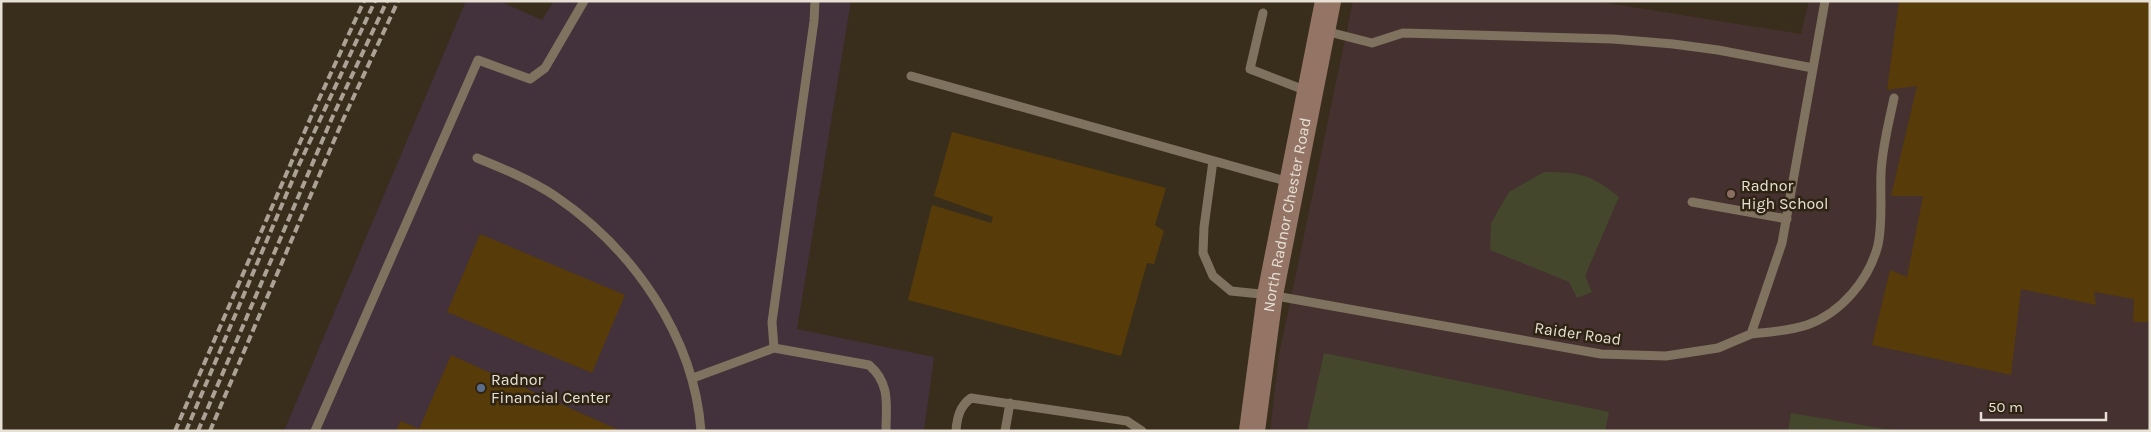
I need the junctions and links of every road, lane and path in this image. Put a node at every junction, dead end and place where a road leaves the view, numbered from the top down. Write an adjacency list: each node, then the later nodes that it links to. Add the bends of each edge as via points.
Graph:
1 (584, 1): 21 (lane, via 545,68 530,78 478,60)
2 (815, 1): 18 (lane, via 772,322)
3 (1328, 1): 6 (main road, North Radnor Chester Road)
4 (1825, 1): 7 (lane)
5 (1263, 13): 9 (lane, via 1250,69)
6 (1322, 30): 7 (lane, via 1372,43 1403,33 1613,39 1718,50); 9 (main road, North Radnor Chester Road)
7 (1813, 68): 15 (lane)
8 (911, 76): 12 (lane)
9 (1310, 92): 13 (main road, North Radnor Chester Road)
10 (1894, 98): 17 (lane, Raider Road, via 1881,172 1878,245 1864,278 1842,304 1808,325)
11 (477, 158): 19 (lane, via 544,189 605,237 654,296 682,349)
12 (1213, 161): 13 (lane); 16 (lane, Raider Road, via 1203,253 1213,276 1231,290)
13 (1292, 183): 16 (main road, North Radnor Chester Road)
14 (1692, 202): 15 (lane)
15 (1787, 219): 17 (lane, via 1782,244)
16 (1270, 295): 17 (lane, Raider Road, via 1601,354 1666,356 1718,348); 27 (main road, North Radnor Chester Road)
17 (1751, 334)
18 (774, 348): 19 (lane); 23 (lane, via 870,365 878,372 886,388)
19 (693, 378): 22 (lane)
20 (1010, 403): 24 (lane, via 971,398 964,403 957,418); 25 (lane); 26 (lane, via 1127,421)
21 (315, 431)
22 (701, 431)
23 (886, 431)
24 (956, 431)
25 (1006, 431)
26 (1142, 431)
27 (1252, 431)

